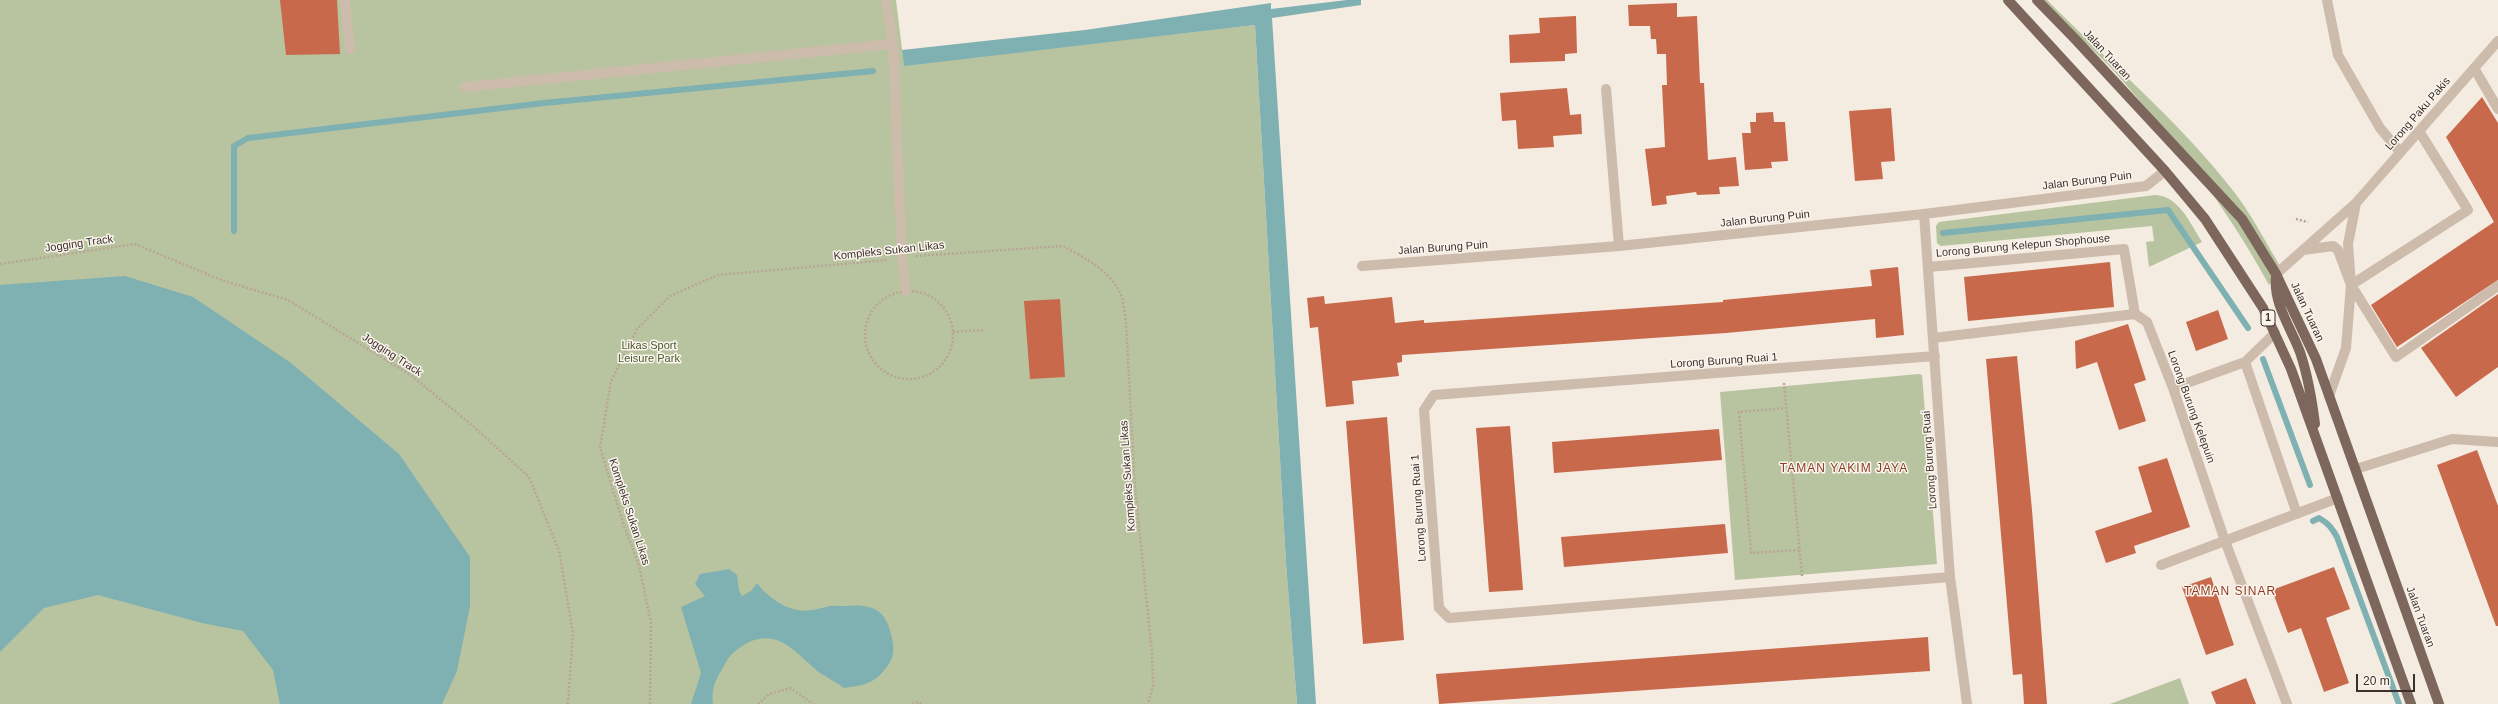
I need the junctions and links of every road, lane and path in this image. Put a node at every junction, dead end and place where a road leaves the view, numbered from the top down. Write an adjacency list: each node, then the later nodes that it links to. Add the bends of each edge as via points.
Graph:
1 (345, 0): 8 (street)
2 (886, 0): 7 (street)
3 (2008, 0): 15 (main road, 1)
4 (2036, 0): 26 (main road, Jalan Tuaran, via 2242,219)
5 (2327, 0): 14 (street, via 2338,55 2380,128)
6 (2498, 41): 9 (street, Lorong Paku Pakis)
7 (893, 44): 10 (street); 22 (street)
8 (350, 49)
9 (2474, 68): 12 (street); 13 (street, Lorong Paku Pakis)
10 (465, 87)
11 (1606, 89): 20 (street)
12 (2498, 109)
13 (2419, 131): 14 (street, Lorong Paku Pakis); 27 (street, via 2468,210)
14 (2400, 152): 16 (street, Lorong Paku Pakis)
15 (2165, 171): 17 (street, Jalan Burung Puin, via 2146,186); 33 (main road, 1, via 2205,219 2243,274)
16 (2356, 203): 21 (street, Lorong Paku Pakis); 27 (street, Lorong Paku Pakis, via 2348,244)
17 (1924, 214): 20 (street, Jalan Burung Puin); 25 (street, Lorong Burung Ruai)
18 (2296, 219): 19 (path)
19 (2308, 222)
20 (1619, 246): 24 (street, Jalan Burung Puin)
21 (2303, 250): 26 (street, Lorong Paku Pakis); 27 (street, Lorong Paku Pakis, via 2333,246 2338,250)
22 (902, 258): 29 (street); 52 (path, Kompleks Sukan Likas, via 718,275 670,296 637,329 611,381 600,448 639,565 651,623); 57 (path, Kompleks Sukan Likas, via 1062,246 1084,257 1110,278 1121,297 1126,323 1135,487 1152,653 1153,686)
23 (0, 264): 51 (path, Jogging Track, via 135,244 224,281 288,300 412,376 473,426 529,477 559,552 573,634)
24 (1362, 266)
25 (1929, 267): 30 (street, Lorong Burung Kelepun Shophouse, via 2124,249); 34 (street, Lorong Burung Ruai)
26 (2276, 274): 39 (main road, Jalan Tuaran, via 2313,353); 41 (main road, via 2277,295 2300,353 2312,393)
27 (2351, 285): 28 (street, via 2396,357); 39 (street, Lorong Paku Pakis, via 2344,358)
28 (2498, 286)
29 (906, 291): 32 (path, via 918,292 938,302 951,321); 32 (path, via 884,298 869,316 864,338 872,360 879,369 900,379 923,378 933,372 948,355)
30 (2135, 314): 34 (street); 38 (street, Lorong Burung Kelepuin, via 2147,322)
31 (983, 330): 32 (path)
32 (953, 332)
33 (2275, 333): 36 (street); 41 (main road, 1, via 2291,369)
34 (1933, 338): 35 (street, Lorong Burung Ruai)
35 (1935, 356): 50 (street, Lorong Burung Ruai); 50 (street, Lorong Burung Ruai 1, via 1434,395 1424,410 1439,608 1449,618)
36 (2245, 362): 38 (street); 45 (street)
37 (1784, 383): 40 (path)
38 (2173, 388): 46 (street, Lorong Burung Kelepuin)
39 (2329, 396): 43 (main road, Jalan Tuaran)
40 (1787, 408): 47 (path); 47 (path, via 1739,412 1750,545 1751,553)
41 (2316, 440): 44 (main road, 1)
42 (2498, 442): 43 (street, via 2452,439)
43 (2356, 469): 61 (main road, Jalan Tuaran)
44 (2338, 498): 45 (street); 60 (main road, 1)
45 (2297, 514): 46 (street)
46 (2225, 541): 48 (street); 59 (street, Lorong Burung Kelepuin)
47 (1799, 550): 49 (path)
48 (2161, 565)
49 (1802, 578)
50 (1950, 578): 58 (street, Lorong Burung Ruai)
51 (568, 704)
52 (650, 704)
53 (758, 704): 54 (path, via 769,694 791,688)
54 (813, 704)
55 (912, 704): 56 (path)
56 (923, 704)
57 (1148, 704)
58 (1968, 704)
59 (2287, 704)
60 (2411, 704)
61 (2439, 704)

